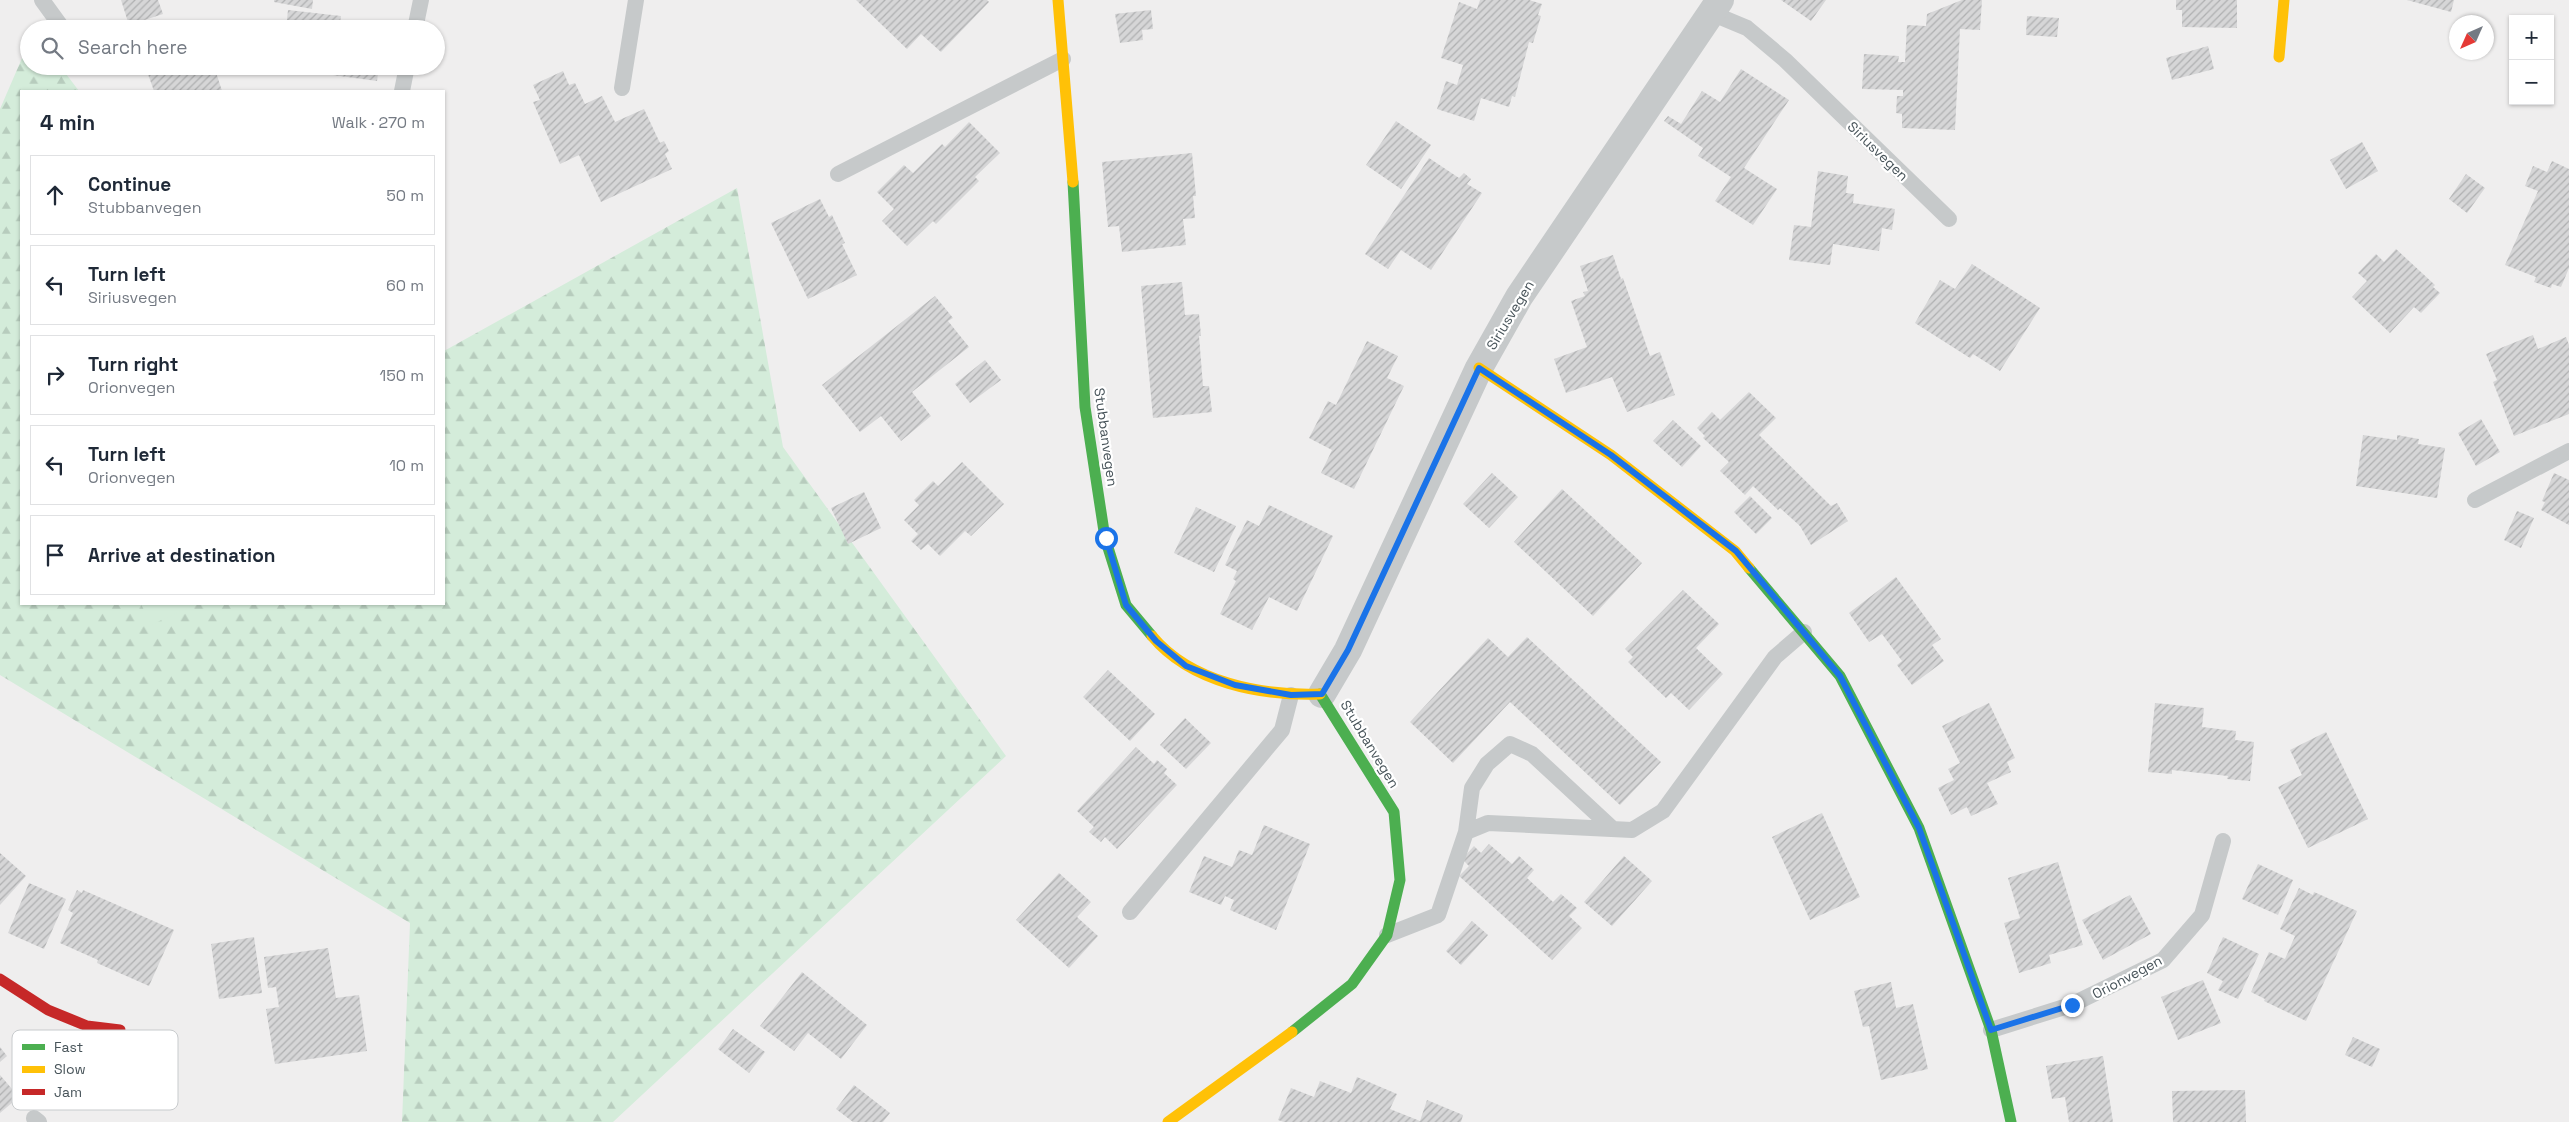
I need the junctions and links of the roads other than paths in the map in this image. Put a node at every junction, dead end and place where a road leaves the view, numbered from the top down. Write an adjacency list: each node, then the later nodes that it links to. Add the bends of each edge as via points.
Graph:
1 (42, 0): 7 (lane)
2 (421, 0): 8 (lane)
3 (636, 0): 12 (lane)
4 (1058, 0): 10 (street, Stubbanvegen)
5 (2284, 0): 9 (street)
6 (1716, 7): 15 (lane, Siriusvegen, via 1785,60); 16 (street, Siriusvegen, via 1518,297)
7 (56, 20)
8 (417, 20)
9 (2279, 56)
10 (1063, 59): 14 (lane); 21 (street, Stubbanvegen, via 1084,407 1106,538 1126,605 1156,641 1186,666 1235,685)
11 (405, 75): 13 (lane)
12 (622, 88)
13 (402, 90)
14 (838, 174)
15 (1949, 219)
16 (1479, 368): 19 (street, via 1611,455 1736,551); 20 (street, Siriusvegen, via 1348,650)
17 (2569, 451): 18 (lane)
18 (2475, 500)
19 (1804, 632): 22 (lane, via 1775,657 1663,811 1632,830); 29 (street, via 1840,676 1919,828)
20 (1322, 694): 21 (street, Stubbanvegen); 26 (street, Stubbanvegen, via 1394,812 1400,880)
21 (1291, 695): 25 (lane, via 1282,730)
22 (1613, 829): 23 (lane, via 1488,823); 23 (lane, via 1532,754 1510,744 1487,764 1472,788)
23 (1466, 832): 26 (lane, via 1438,914)
24 (2223, 841): 29 (lane, Orionvegen, via 2202,915 2163,960 2072,1005)
25 (1130, 912)
26 (1387, 935): 30 (street, Stubbanvegen, via 1352,984)
27 (0, 978): 28 (street, via 48,1010 87,1026)
28 (120, 1030)
29 (1991, 1030): 31 (street)
30 (1168, 1122)
31 (2011, 1122)

